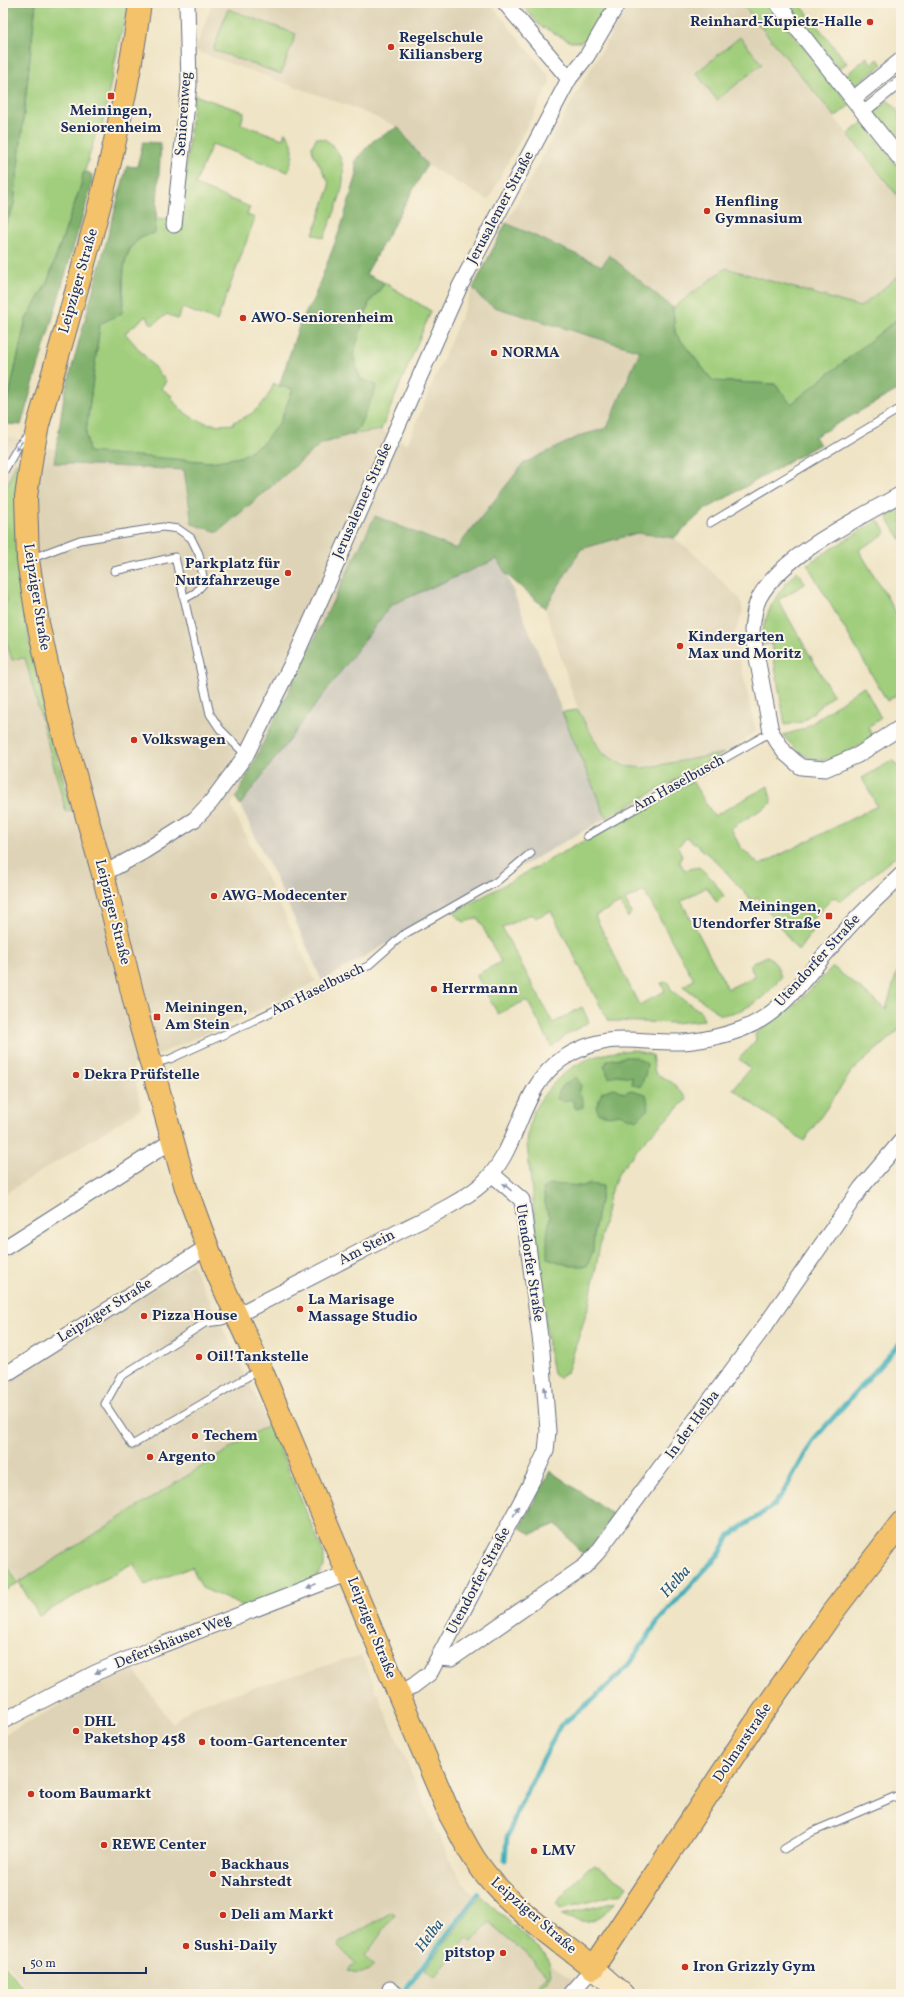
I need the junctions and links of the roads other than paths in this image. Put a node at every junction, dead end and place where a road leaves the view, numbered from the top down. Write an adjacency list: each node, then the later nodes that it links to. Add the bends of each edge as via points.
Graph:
1 (140, 3): 14 (main road, Leipziger Straße, via 131,68 112,159)
2 (187, 3): 12 (street, Seniorenweg, via 188,85)
3 (505, 3): 7 (street)
4 (618, 3): 7 (street, Jerusalemer Straße, via 587,56)
5 (777, 3): 9 (street)
6 (901, 60): 9 (street)
7 (568, 79): 23 (street, Jerusalemer Straße, via 460,286 296,655)
8 (901, 82): 10 (street)
9 (853, 99): 10 (street)
10 (863, 112): 11 (street)
11 (901, 160)
12 (174, 225)
13 (901, 408): 17 (lane)
14 (38, 425): 15 (lane, one-way to 15, via 19,445); 18 (main road, Leipziger Straße, via 26,496)
15 (4, 470)
16 (901, 494): 22 (street, via 794,558 759,598 753,614 752,631)
17 (710, 523)
18 (28, 560): 20 (lane, via 80,540 164,527 178,529 191,538 199,554 204,583 195,593); 26 (main road, Leipziger Straße, via 38,623 59,718)
19 (114, 571): 20 (lane, via 175,557)
20 (184, 599): 23 (lane, via 210,714 220,729)
21 (901, 727): 22 (street, via 858,756 825,769 801,767 785,753)
22 (771, 732): 24 (lane, Am Haselbusch)
23 (246, 755): 26 (street, Jerusalemer Straße, via 195,819)
24 (587, 836)
25 (531, 853): 28 (lane, Am Haselbusch, via 496,882 403,935 368,966 170,1059)
26 (103, 874): 28 (main road, Leipziger Straße)
27 (901, 875): 31 (street, Utendorfer Straße, via 839,937 793,994 776,1010 756,1023 740,1030 682,1042 606,1040 578,1050 556,1063 528,1098 514,1134)
28 (152, 1064): 29 (main road, Leipziger Straße)
29 (172, 1141): 32 (main road, Leipziger Straße); 33 (street)
30 (901, 1141): 39 (street, In der Helba, via 857,1193 767,1323 602,1547 585,1566 451,1659)
31 (492, 1174): 34 (street, Am Stein, via 469,1194); 39 (street, Utendorfer Straße, one-way to 31, via 546,1451 548,1431 542,1352 522,1200)
32 (207, 1247): 34 (main road, Leipziger Straße); 36 (street, Leipziger Straße)
33 (3, 1249)
34 (237, 1315): 35 (main road, Leipziger Straße); 35 (lane, via 222,1321 205,1323 120,1377 105,1404 132,1445)
35 (254, 1372): 38 (main road, Leipziger Straße)
36 (3, 1376)
37 (901, 1523): 44 (main road, Dolmarstraße, via 832,1613 754,1725)
38 (348, 1573): 40 (main road, Leipziger Straße); 41 (street, Defertshäuser Weg, one-way to 41, via 95,1673)
39 (440, 1658): 40 (street, Utendorfer Straße, via 430,1673)
40 (397, 1694): 44 (main road, Leipziger Straße, via 450,1815 474,1858 507,1898)
41 (3, 1722)
42 (901, 1794): 43 (lane, via 812,1832)
43 (784, 1849)
44 (593, 1968): 45 (street); 46 (main road, Leipziger Straße)
45 (570, 1994)
46 (623, 1994)

